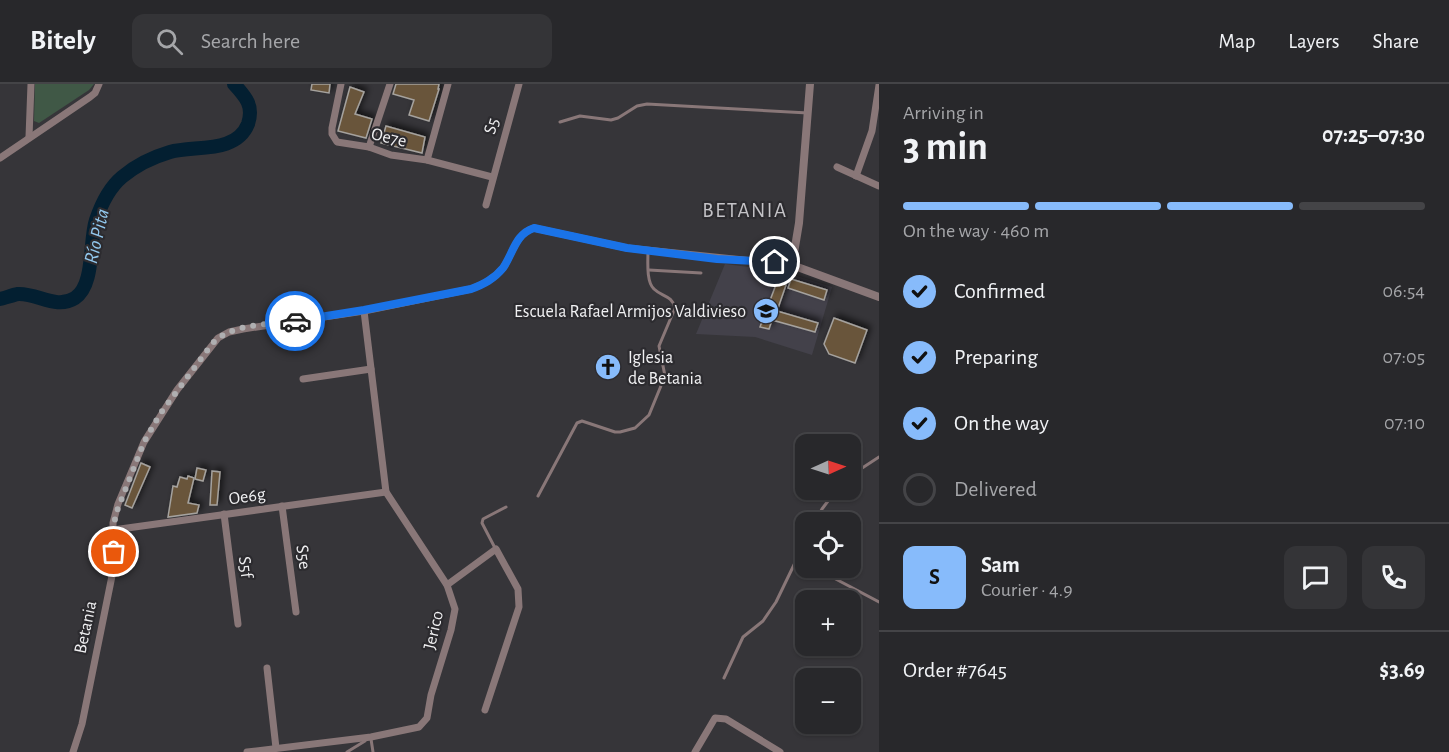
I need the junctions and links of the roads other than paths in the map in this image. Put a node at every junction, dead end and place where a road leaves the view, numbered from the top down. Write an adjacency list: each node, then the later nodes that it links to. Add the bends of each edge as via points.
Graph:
1 (30, 84): 11 (street)
2 (99, 84): 11 (street, via 90,98)
3 (342, 84): 12 (street, Oe7e, via 332,134 337,142)
4 (390, 84): 12 (street)
5 (448, 84): 14 (street)
6 (519, 84): 17 (street, S5)
7 (810, 84): 9 (street)
8 (879, 85): 16 (street, via 872,131)
9 (808, 113): 10 (lane, via 647,104 611,120 580,116); 21 (street)
10 (560, 122)
11 (29, 137): 13 (street)
12 (369, 147): 14 (street, Oe7e)
13 (0, 158)
14 (427, 160): 17 (street, Oe7e)
15 (837, 167): 16 (street)
16 (856, 176): 18 (street)
17 (492, 177): 19 (street, S5)
18 (879, 186)
19 (486, 206)
20 (648, 251): 21 (street); 22 (lane); 25 (street, Betania, via 538,228 526,231 502,269 486,283 448,295)
21 (792, 265): 24 (street)
22 (649, 270): 23 (lane); 31 (lane, via 653,288 670,297 675,308 659,346 665,376 651,412 627,431 577,423)
23 (701, 273)
24 (879, 297)
25 (364, 310): 26 (street, Jerico); 35 (street, Betania, via 243,328 218,338 152,427 118,504)
26 (371, 369): 27 (street); 30 (street, Jerico)
27 (303, 379)
28 (879, 457): 29 (lane)
29 (861, 469)
30 (386, 492): 32 (street, Oe6g); 39 (street, Jerico)
31 (538, 496)
32 (282, 506): 34 (street, Oe6g); 41 (street, S5e)
33 (506, 507): 36 (lane, via 482,523)
34 (224, 514): 35 (street, Oe6g); 42 (street, S5f)
35 (113, 530): 49 (street, Betania, via 113,571)
36 (496, 549): 39 (street); 45 (street, via 520,598)
37 (795, 563): 44 (lane, via 763,621 742,637)
38 (834, 578): 40 (lane)
39 (447, 585): 46 (street, Jerico, via 454,616 426,720 413,730)
40 (879, 602)
41 (296, 612)
42 (238, 624)
43 (267, 668): 47 (street)
44 (724, 678)
45 (485, 710)
46 (371, 737): 47 (street, Jerico); 51 (lane); 52 (lane)
47 (276, 748): 50 (street, Jerico)
48 (778, 751): 53 (street, via 720,717 715,718)
49 (73, 752)
50 (247, 752)
51 (347, 752)
52 (373, 752)
53 (695, 752)

